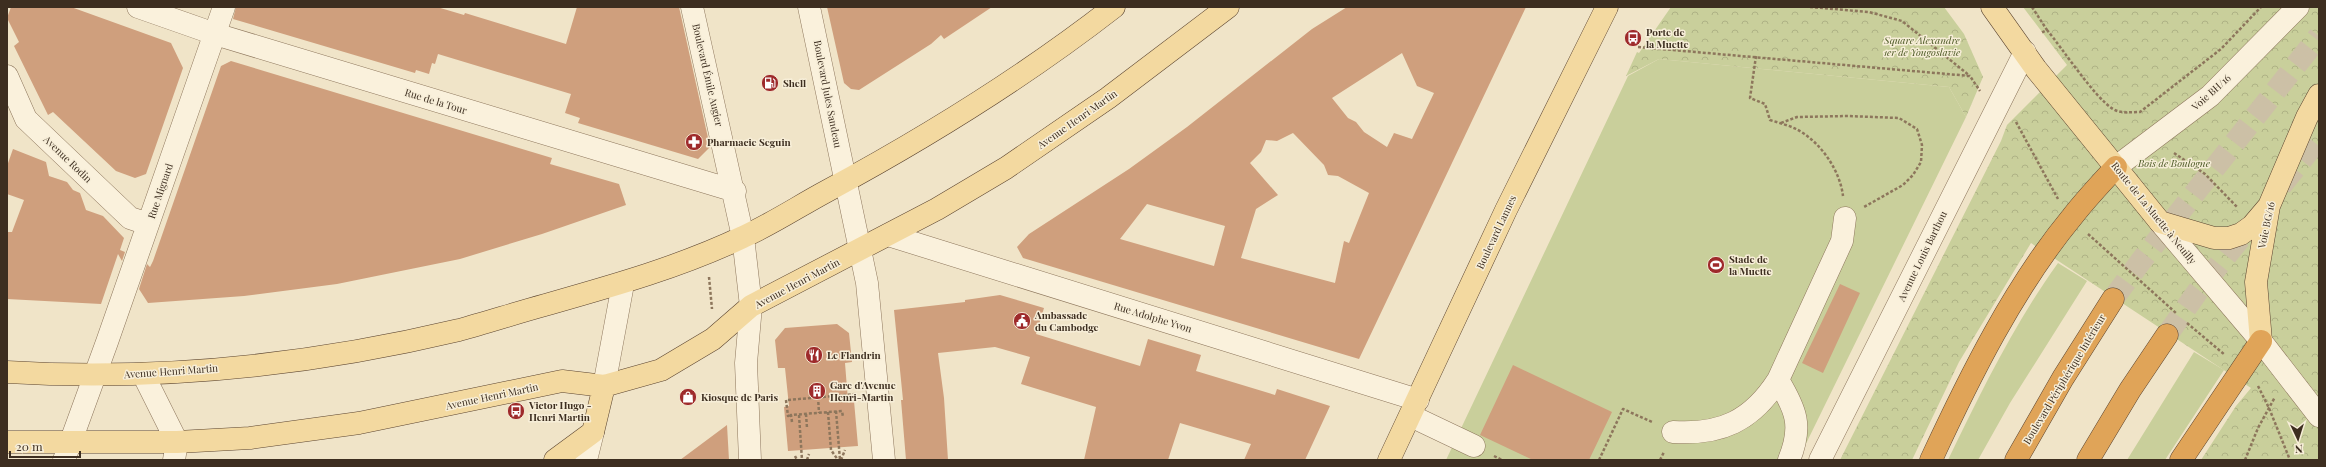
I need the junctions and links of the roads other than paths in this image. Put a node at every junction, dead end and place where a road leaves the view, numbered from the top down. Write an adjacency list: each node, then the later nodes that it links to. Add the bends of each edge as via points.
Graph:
1 (138, 7): 10 (street, Rue de la Tour)
2 (224, 7): 10 (street, Rue Mignard)
3 (692, 7): 16 (street, Boulevard Émile Augier)
4 (809, 7): 15 (street, Boulevard Jules Sandeau)
5 (1114, 7): 15 (main road, Avenue Henri Martin, via 1065,46 967,111)
6 (1228, 7): 21 (main road, Avenue Henri Martin, via 1108,98 1006,168)
7 (1607, 7): 34 (main road, Boulevard Lannes, via 1506,210)
8 (1992, 7): 11 (main road, Route de La Muette à Neuilly)
9 (2298, 7): 14 (street, Voie BH/16, via 2210,96)
10 (214, 34): 16 (street, Rue de la Tour); 20 (street, Rue Mignard)
11 (2024, 52): 14 (main road, Route de La Muette à Neuilly); 48 (street, Avenue Louis Barthou)
12 (7, 76): 20 (street, Avenue Rodin, via 26,119 130,218)
13 (2319, 95): 17 (main road, Voie BG/16)
14 (2116, 167): 19 (main road, Route de La Muette à Neuilly); 49 (highway, via 2071,217 1998,327 1973,372)
15 (844, 182): 22 (main road, Avenue Henri Martin); 23 (street, Boulevard Jules Sandeau)
16 (735, 191): 22 (street, Boulevard Émile Augier)
17 (2268, 206): 19 (main road, via 2252,226 2241,234 2229,238 2214,238); 28 (main road, Voie BG/16, via 2256,282)
18 (1845, 218): 32 (street, via 1842,241)
19 (2160, 222): 28 (street, Route de La Muette à Neuilly)
20 (148, 224): 30 (street, Rue Mignard)
21 (888, 235): 23 (main road, Avenue Henri Martin); 34 (street, Rue Adolphe Yvon)
22 (744, 237): 24 (main road, Avenue Henri Martin); 26 (street, Boulevard Émile Augier)
23 (860, 250): 26 (main road, Avenue Henri Martin); 45 (street, Boulevard Jules Sandeau, via 867,283)
24 (623, 284): 31 (main road, Avenue Henri Martin, via 458,330 348,352 243,366); 33 (street)
25 (2114, 299): 50 (highway, Boulevard Périphérique Intérieur)
26 (751, 306): 33 (main road, Avenue Henri Martin, via 713,339 661,370); 44 (street, Boulevard Émile Augier, via 746,363)
27 (2167, 335): 51 (highway)
28 (2261, 341): 35 (street, Route de La Muette à Neuilly); 52 (highway)
29 (7, 372): 30 (main road, Avenue Henri Martin)
30 (96, 374): 31 (main road, Avenue Henri Martin); 41 (street, Rue Mignard)
31 (143, 374): 40 (street)
32 (1778, 380): 37 (street, via 1769,395 1754,410 1736,422 1716,430 1695,433); 47 (street, via 1795,409 1797,422 1797,440)
33 (604, 386): 36 (main road); 40 (main road, Avenue Henri Martin, via 562,381 359,423)
34 (1414, 408): 39 (street, Rue Adolphe Yvon); 46 (main road, Boulevard Lannes)
35 (2319, 416)
36 (593, 432): 42 (main road); 43 (street)
37 (1673, 432)
38 (7, 442): 41 (main road, Avenue Henri Martin)
39 (1474, 446)
40 (176, 451): 41 (main road, Avenue Henri Martin)
41 (67, 452)
42 (555, 460)
43 (586, 460)
44 (750, 460)
45 (884, 460)
46 (1389, 460)
47 (1789, 460)
48 (1820, 460)
49 (1931, 460)
50 (2016, 460)
51 (2088, 460)
52 (2180, 460)

